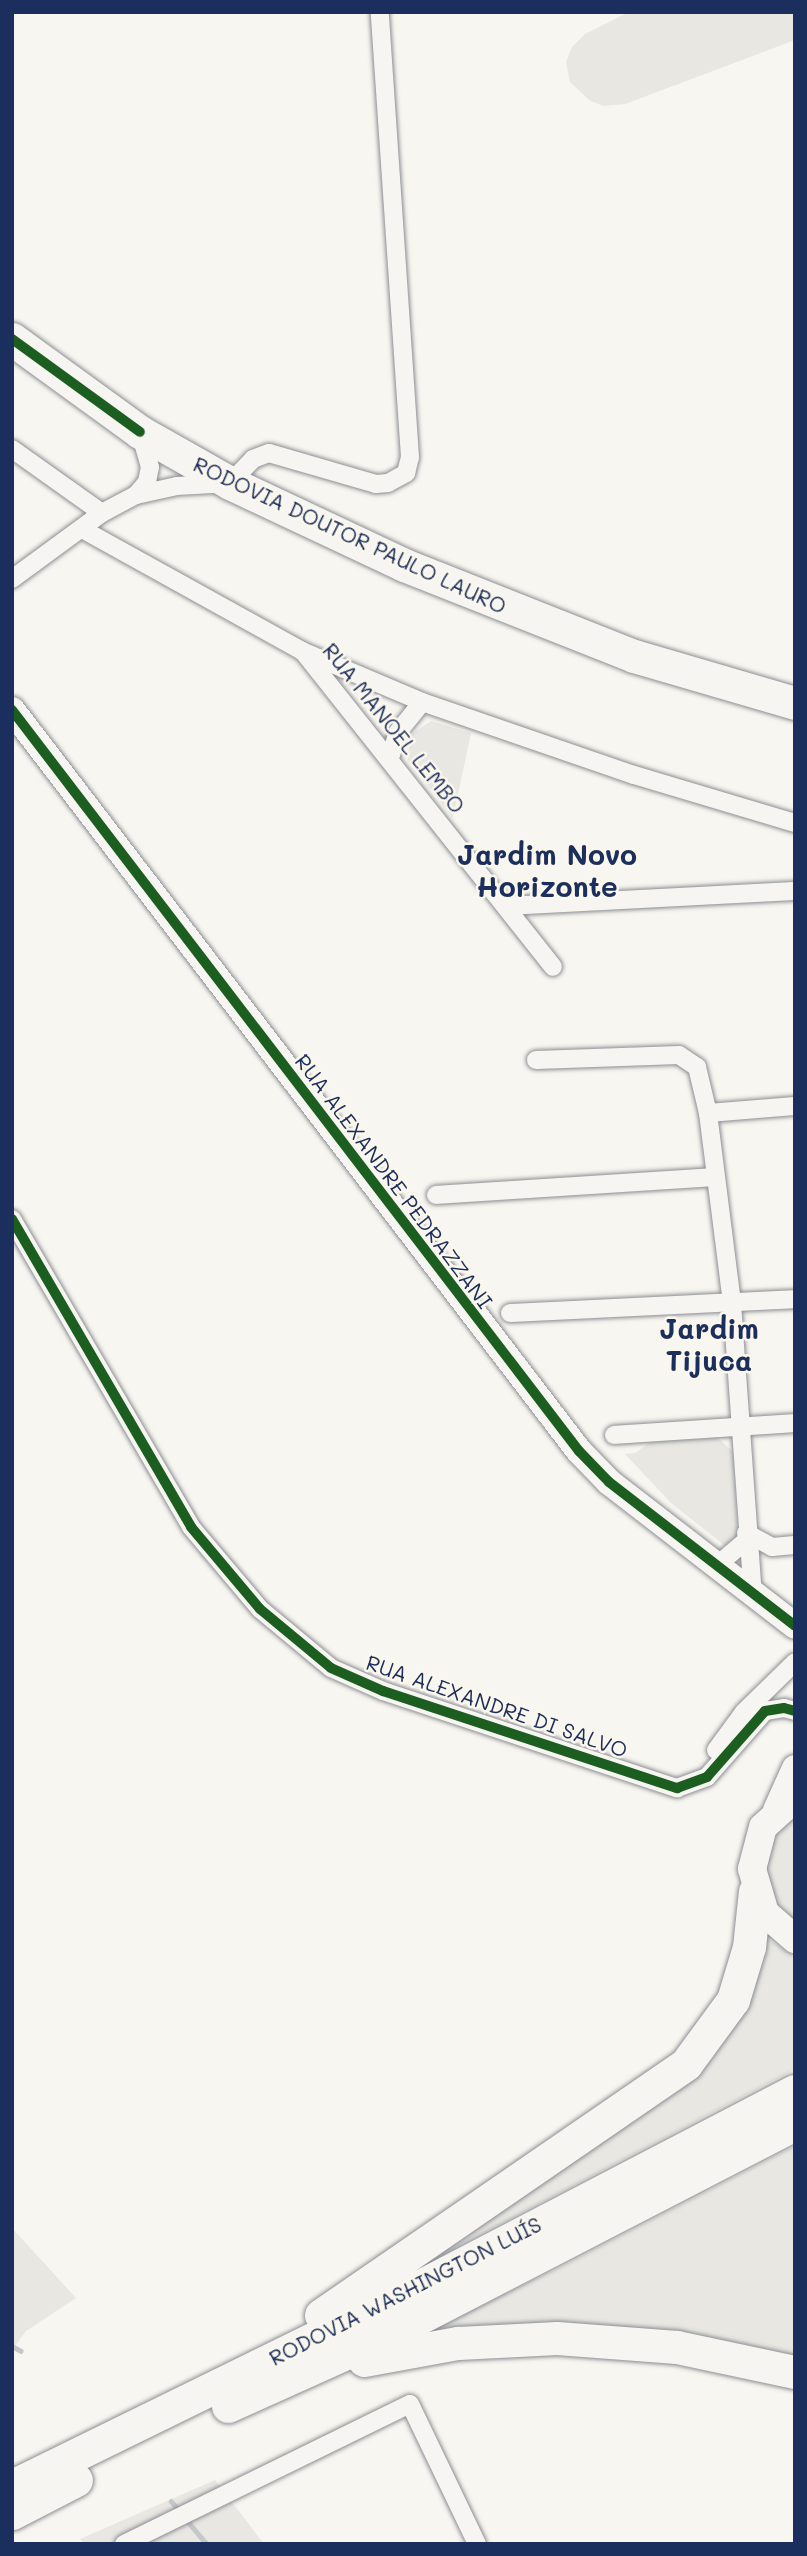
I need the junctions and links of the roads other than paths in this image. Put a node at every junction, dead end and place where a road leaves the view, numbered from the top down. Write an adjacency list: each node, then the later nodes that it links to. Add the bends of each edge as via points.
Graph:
1 (380, 12): 5 (street, via 408,466 399,479 376,484 269,453 253,459)
2 (12, 339): 3 (highway, RODOVIA DOUTOR PAULO LAURO)
3 (140, 432): 5 (highway, RODOVIA DOUTOR PAULO LAURO); 6 (street, via 150,467 147,482)
4 (12, 449): 7 (street)
5 (230, 483): 6 (street, via 177,486); 12 (highway, RODOVIA DOUTOR PAULO LAURO, via 518,614 634,656)
6 (136, 495): 7 (street)
7 (102, 513): 8 (street)
8 (82, 528): 9 (street); 10 (street)
9 (12, 579)
10 (302, 651): 11 (street); 14 (street, RUA MANOEL LEMBO)
11 (422, 702): 14 (street, via 398,732); 15 (street, via 634,775)
12 (795, 703)
13 (12, 710): 33 (street, RUA ALEXANDRE PEDRAZZANI, via 579,1451 609,1482)
14 (390, 758): 17 (street, RUA MANOEL LEMBO)
15 (795, 823)
16 (795, 891): 17 (street)
17 (506, 906): 18 (street, RUA MANOEL LEMBO)
18 (553, 967)
19 (536, 1060): 21 (street, via 685,1057 697,1067)
20 (795, 1106): 21 (street)
21 (708, 1113): 22 (street)
22 (714, 1177): 23 (street); 26 (street)
23 (436, 1195)
24 (12, 1219): 40 (street, RUA ALEXANDRE DI SALVO, via 191,1527 260,1609 294,1640 331,1668 383,1691)
25 (795, 1299): 26 (street)
26 (732, 1304): 27 (street); 29 (street)
27 (510, 1313)
28 (795, 1423): 29 (street)
29 (740, 1428): 30 (street); 31 (street)
30 (614, 1434)
31 (747, 1536): 32 (street, via 772,1546); 33 (street); 34 (street)
32 (795, 1545)
33 (715, 1567): 34 (street, RUA ALEXANDRE PEDRAZZANI)
34 (753, 1595): 35 (street, RUA ALEXANDRE PEDRAZZANI)
35 (786, 1621): 36 (street, RUA ALEXANDRE PEDRAZZANI)
36 (795, 1645)
37 (795, 1662): 40 (street, via 744,1712 704,1764)
38 (795, 1712): 40 (street, RUA ALEXANDRE DI SALVO, via 783,1708 765,1712 707,1777 684,1788)
39 (795, 1768): 41 (street)
40 (668, 1784)
41 (785, 1804): 42 (main road, via 754,1847)
42 (755, 1891): 43 (main road, via 765,1913); 48 (highway, via 749,1947 733,2000 685,2064 317,2318)
43 (795, 1939)
44 (795, 2091): 48 (highway, RODOVIA WASHINGTON LUÍS)
45 (795, 2124): 47 (highway, RODOVIA WASHINGTON LUÍS, via 386,2336)
46 (795, 2372): 47 (highway, via 677,2347 557,2338 387,2354)
47 (258, 2392): 50 (highway, RODOVIA WASHINGTON LUÍS)
48 (153, 2419): 49 (highway, RODOVIA WASHINGTON LUÍS)
49 (12, 2486)
50 (12, 2512)
51 (124, 2544): 52 (street, via 410,2404)
52 (477, 2544)

